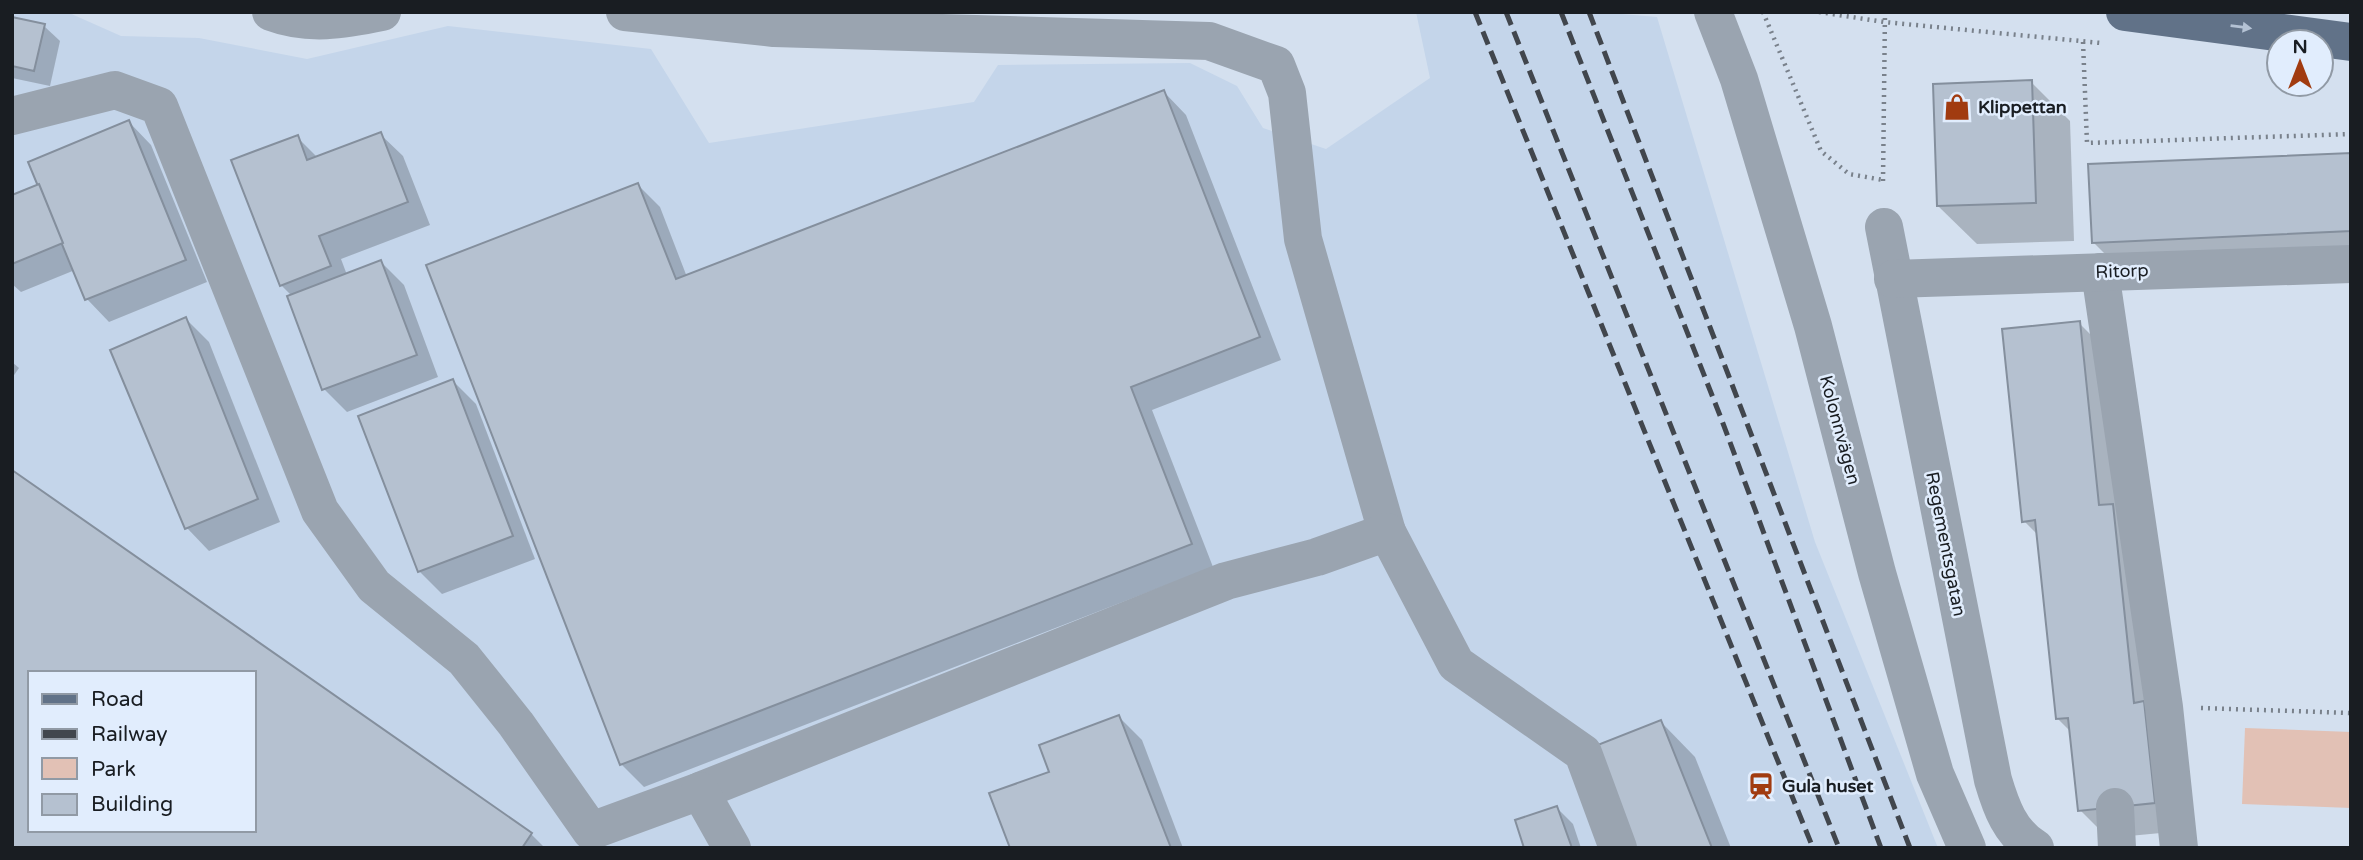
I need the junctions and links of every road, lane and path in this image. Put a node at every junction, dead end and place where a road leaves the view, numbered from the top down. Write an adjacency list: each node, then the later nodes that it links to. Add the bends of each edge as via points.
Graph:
1 (271, 12): 2 (street, via 288,19 328,22)
2 (382, 12)
3 (625, 12): 18 (street, via 774,28 1209,41 1276,65 1287,93 1303,239)
4 (1713, 12): 25 (street, Kolonnvägen, via 1739,79 1813,326 1935,774)
5 (1763, 12): 8 (path, via 1821,151 1849,174 1883,180)
6 (1819, 12): 8 (path)
7 (1885, 12): 8 (path)
8 (1884, 22): 10 (path)
9 (2117, 28): 10 (path); 11 (main road, one-way to 11)
10 (2083, 42): 13 (path, via 2087,143)
11 (2351, 42)
12 (12, 116): 21 (street, via 115,90 159,106 320,511 374,586 464,659 591,831)
13 (2351, 134)
14 (1884, 228): 17 (street, Regementsgatan)
15 (2351, 264): 16 (street, Ritorp)
16 (2100, 272): 17 (street, Ritorp); 19 (street)
17 (1893, 279): 26 (street, Regementsgatan, via 1993,780 2000,806 2021,839)
18 (1387, 532): 21 (street, via 1317,557 1226,581); 24 (street, via 1456,664 1583,753)
19 (2164, 707): 20 (path); 28 (street)
20 (2351, 713)
21 (700, 791): 23 (street)
22 (2115, 807): 27 (street)
23 (732, 848)
24 (1618, 848)
25 (1967, 848)
26 (2035, 848)
27 (2117, 848)
28 (2179, 848)

